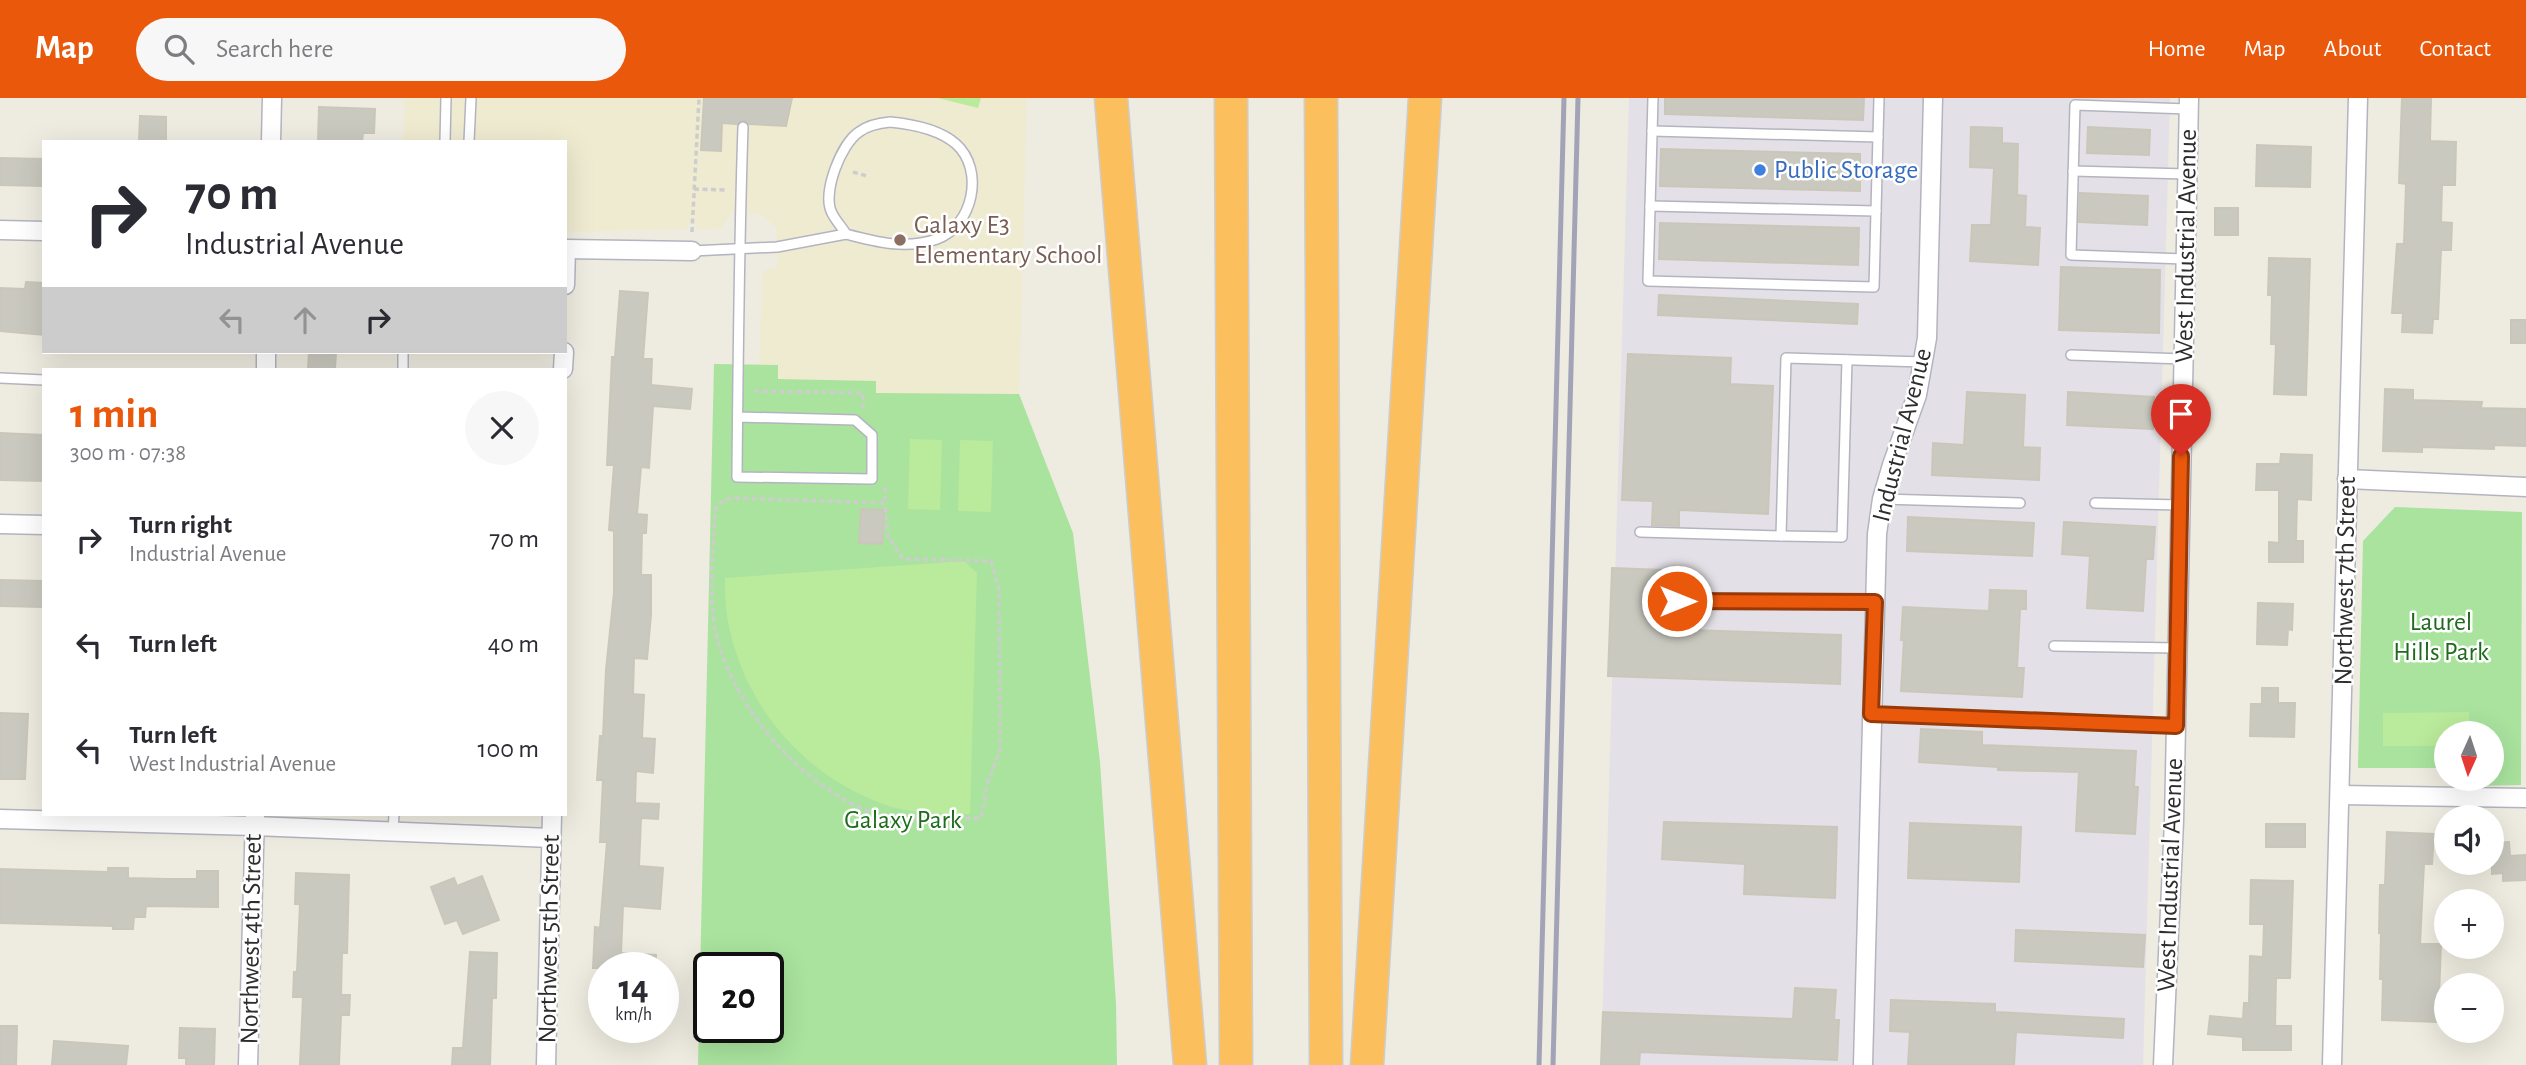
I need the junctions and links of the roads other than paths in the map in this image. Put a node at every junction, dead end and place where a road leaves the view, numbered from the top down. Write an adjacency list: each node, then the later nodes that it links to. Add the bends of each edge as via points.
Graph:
1 (272, 98): 16 (street)
2 (446, 98): 17 (lane)
3 (471, 98): 18 (lane)
4 (1111, 98): 62 (highway)
5 (1231, 98): 63 (highway)
6 (1321, 98): 64 (highway)
7 (1425, 98): 65 (highway)
8 (1653, 98): 14 (lane)
9 (1879, 98): 15 (lane)
10 (1933, 98): 33 (street, Industrial Avenue)
11 (2358, 98): 37 (street, Northwest 7th Street)
12 (2188, 103): 19 (lane, via 2076,105); 20 (street, West Industrial Avenue)
13 (743, 127): 28 (lane)
14 (1652, 131): 15 (lane); 21 (lane)
15 (1878, 137): 22 (lane)
16 (271, 140)
17 (445, 140)
18 (469, 140)
19 (2073, 171): 20 (lane); 29 (lane, via 2071,255)
20 (2187, 174): 29 (street, West Industrial Avenue)
21 (1650, 206): 22 (lane); 22 (lane, via 1648,281 1821,286 1874,287)
22 (1876, 211)
23 (0, 230): 24 (street)
24 (42, 231)
25 (846, 234): 25 (lane, via 884,244 915,244 947,234 967,212 971,198 968,162 957,145 938,133 903,123 877,124 859,131 839,157 831,187 830,209); 28 (lane)
26 (692, 242): 27 (street); 28 (lane)
27 (567, 249)
28 (740, 249): 36 (lane)
29 (2185, 259): 31 (street, West Industrial Avenue)
30 (2071, 355): 31 (lane)
31 (2183, 359): 42 (street, West Industrial Avenue)
32 (1847, 360): 33 (lane); 46 (lane, via 1842,537); 46 (lane, via 1786,358)
33 (1924, 362): 39 (street, Industrial Avenue)
34 (0, 379): 35 (lane)
35 (42, 380)
36 (738, 417): 36 (lane, via 737,477 872,480 872,435 855,420)
37 (2347, 479): 38 (street); 53 (street, Northwest 7th Street)
38 (2526, 487)
39 (1882, 499): 40 (lane); 48 (street, Industrial Avenue)
40 (2020, 502)
41 (2095, 503): 42 (lane)
42 (2180, 505): 50 (street, West Industrial Avenue)
43 (0, 524): 44 (street)
44 (42, 525)
45 (1640, 531): 46 (lane)
46 (1781, 536)
47 (1677, 601): 48 (lane)
48 (1875, 602): 51 (street, Industrial Avenue)
49 (2054, 646): 50 (lane)
50 (2177, 648): 52 (street, West Industrial Avenue)
51 (1871, 714): 52 (lane); 66 (street, Industrial Avenue)
52 (2176, 726): 67 (street, West Industrial Avenue)
53 (2340, 795): 54 (street); 68 (street, Northwest 7th Street)
54 (2526, 798)
55 (552, 816): 59 (street, Northwest 5th Street)
56 (0, 819): 57 (street)
57 (255, 820): 58 (street); 60 (street, Northwest 4th Street)
58 (393, 823): 59 (street)
59 (551, 838): 61 (street, Northwest 5th Street)
60 (248, 1065)
61 (546, 1065)
62 (1190, 1065)
63 (1236, 1065)
64 (1326, 1065)
65 (1367, 1065)
66 (1863, 1065)
67 (2163, 1065)
68 (2332, 1065)

